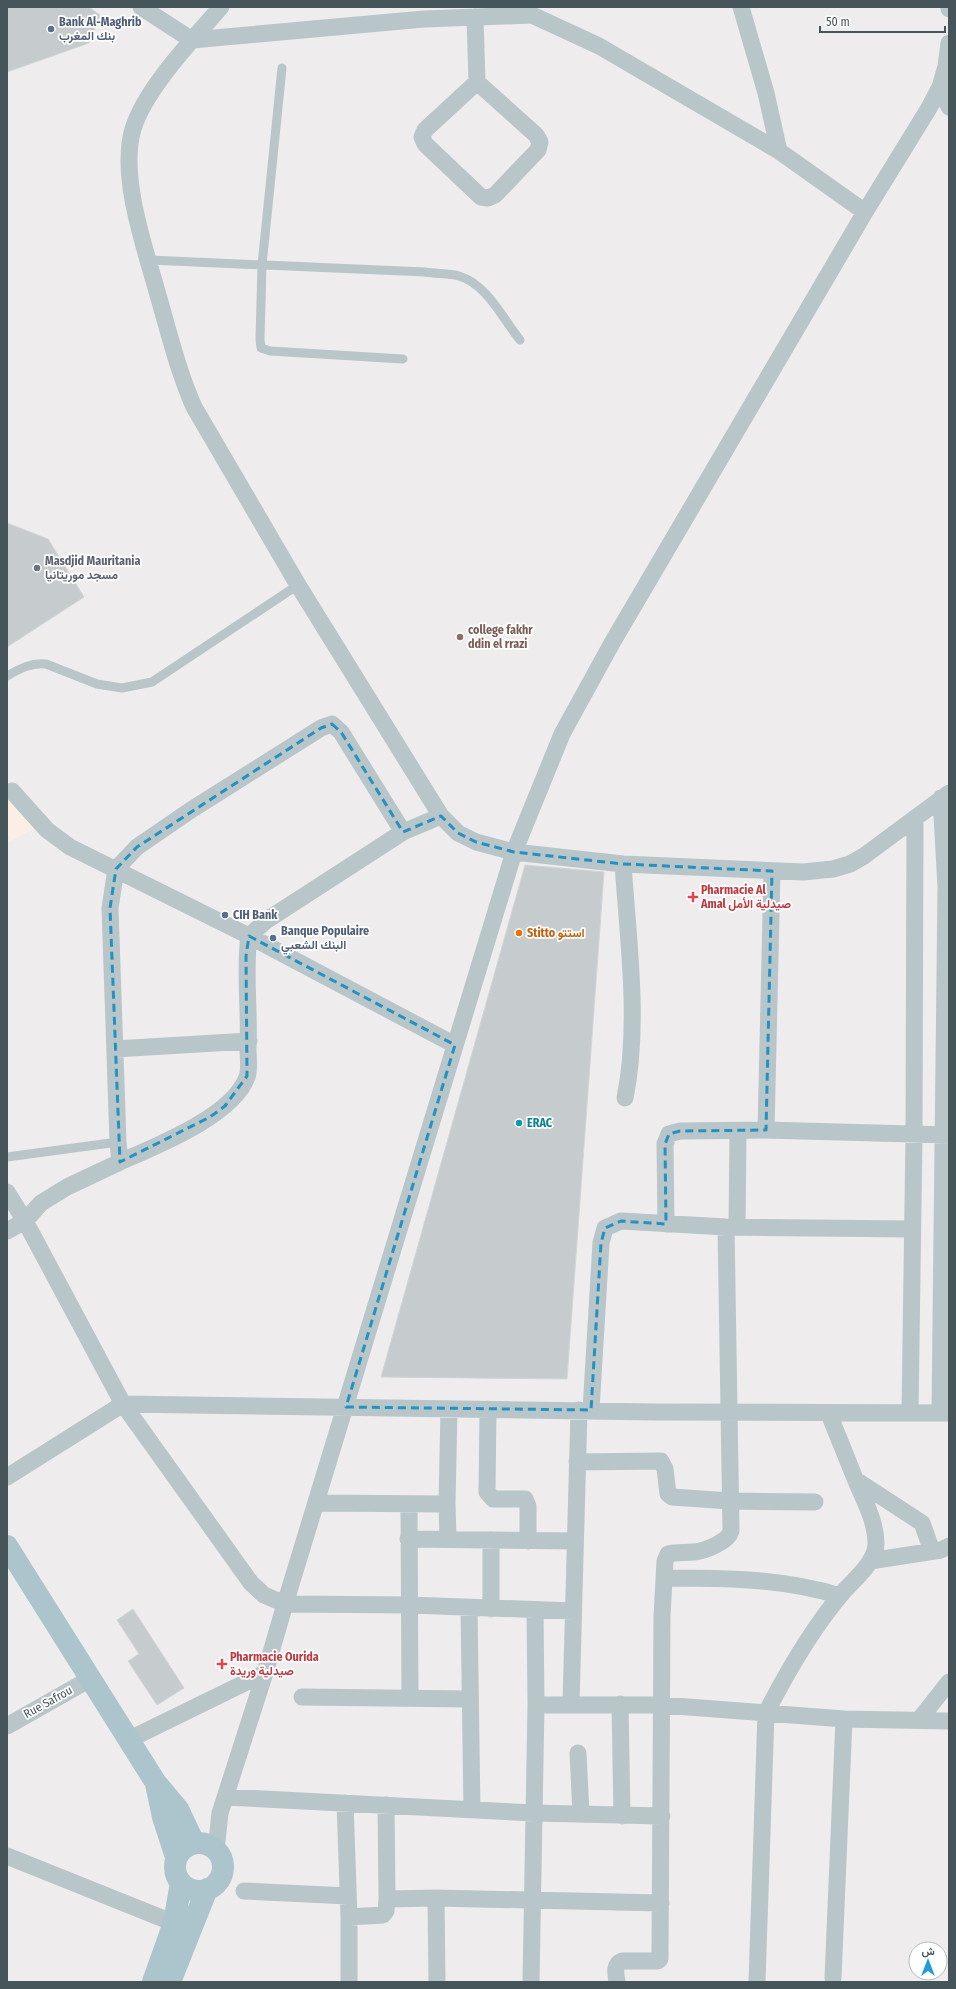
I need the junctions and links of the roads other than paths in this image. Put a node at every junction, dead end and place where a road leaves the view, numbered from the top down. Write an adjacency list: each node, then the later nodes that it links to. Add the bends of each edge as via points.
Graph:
1 (141, 7): 6 (street)
2 (221, 7): 6 (street)
3 (741, 7): 12 (street, via 766,93)
4 (535, 11): 5 (street); 12 (street)
5 (475, 18): 6 (street, via 424,19); 9 (street)
6 (192, 40): 14 (street, via 143,103 133,130 129,161 132,192)
7 (949, 43): 10 (street)
8 (282, 68): 15 (lane)
9 (476, 82): 9 (street, via 424,130 422,137 425,144 481,197 488,198 538,150 540,142 536,135)
10 (940, 87): 11 (street); 13 (street)
11 (949, 108)
12 (779, 151): 13 (street)
13 (865, 212): 25 (street, via 562,734)
14 (149, 260): 15 (lane); 18 (street, via 182,380 194,407)
15 (262, 265): 16 (lane, via 425,272 458,276 476,284 493,302); 17 (lane, via 262,348 270,351)
16 (520, 340)
17 (403, 359)
18 (298, 585): 19 (lane, via 152,682 122,688 97,684 38,663); 22 (street)
19 (7, 676)
20 (9, 791): 27 (street, via 70,847)
21 (945, 796): 23 (street); 29 (street)
22 (441, 816): 24 (street); 25 (street, via 458,833 476,842)
23 (915, 818): 28 (street, via 850,864 819,871); 39 (street)
24 (403, 832): 27 (street, via 341,732 332,724 321,728 191,810 137,847); 30 (street, via 268,920)
25 (514, 852): 26 (street); 34 (street)
26 (623, 864): 28 (street); 36 (street, via 633,1021 631,1072)
27 (116, 869): 30 (street); 35 (street, via 110,908)
28 (772, 871): 37 (street)
29 (948, 887): 31 (street)
30 (249, 936): 33 (street, via 246,956); 34 (street)
31 (947, 954): 32 (street)
32 (947, 1024): 40 (street)
33 (248, 1041): 35 (street); 43 (street, via 247,1076 225,1106 179,1134)
34 (455, 1045): 52 (street)
35 (115, 1049): 41 (street)
36 (626, 1098)
37 (766, 1130): 38 (street); 39 (street)
38 (738, 1131): 46 (street, via 680,1131 669,1134 665,1144); 47 (street)
39 (914, 1135): 40 (street); 48 (street)
40 (946, 1135): 50 (street)
41 (118, 1142): 42 (lane); 43 (street)
42 (7, 1157)
43 (120, 1162): 45 (street, via 67,1187 41,1203)
44 (7, 1192): 45 (street)
45 (24, 1221): 49 (street); 51 (street)
46 (666, 1224): 47 (street); 55 (street, via 621,1221 605,1228 601,1243)
47 (732, 1227): 48 (street); 56 (street)
48 (912, 1229): 57 (street)
49 (7, 1231)
50 (945, 1250): 58 (street)
51 (123, 1404): 52 (street); 61 (street); 79 (street, via 251,1583 264,1595)
52 (346, 1407): 53 (street); 65 (street)
53 (449, 1409): 54 (street); 67 (street)
54 (488, 1409): 55 (street); 71 (street, via 487,1492 493,1499 525,1499 528,1506)
55 (585, 1410): 56 (street); 60 (street)
56 (728, 1412): 59 (street); 63 (street)
57 (910, 1412): 58 (street); 59 (street)
58 (944, 1412)
59 (829, 1414): 62 (street)
60 (577, 1462): 63 (street, via 661,1461 665,1469 669,1496); 72 (street)
61 (7, 1477)
62 (856, 1480): 75 (street, via 917,1518 926,1531); 76 (street, via 874,1525 876,1546)
63 (730, 1501): 64 (street); 77 (street, via 731,1531 728,1537 699,1551 668,1554 664,1561)
64 (815, 1502)
65 (316, 1503): 66 (street); 79 (street)
66 (409, 1504): 67 (street); 68 (street)
67 (447, 1504): 69 (street)
68 (408, 1539): 69 (street); 80 (street)
69 (448, 1540): 70 (street)
70 (491, 1540): 71 (street); 82 (street)
71 (528, 1541): 72 (street)
72 (575, 1541): 84 (street)
73 (7, 1546): 86 (main road)
74 (949, 1546): 75 (street)
75 (932, 1551): 76 (street)
76 (870, 1561): 78 (street)
77 (664, 1578): 78 (street, via 785,1583); 94 (street)
78 (840, 1596): 95 (street, via 800,1650)
79 (285, 1604): 80 (street); 85 (street)
80 (410, 1605): 81 (street); 89 (street)
81 (469, 1608): 82 (street); 90 (street)
82 (491, 1609): 83 (street)
83 (535, 1610): 84 (street); 93 (street)
84 (573, 1611): 91 (street)
85 (265, 1673): 100 (street); 104 (street)
86 (90, 1679): 99 (street, Rue Safrou); 100 (main road)
87 (949, 1682): 97 (street)
88 (302, 1697): 89 (street)
89 (410, 1698): 90 (street)
90 (470, 1699): 106 (street)
91 (571, 1704): 92 (street); 93 (street)
92 (620, 1704): 94 (street); 109 (street)
93 (536, 1705): 107 (street)
94 (662, 1705): 95 (street); 110 (street)
95 (766, 1713): 96 (street); 131 (street)
96 (844, 1719): 97 (street); 124 (street)
97 (919, 1720): 98 (street)
98 (949, 1721)
99 (7, 1726)
100 (128, 1740): 102 (main road)
101 (578, 1753): 108 (street)
102 (156, 1783): 111 (main road); 113 (main road, via 163,1817)
103 (345, 1803): 104 (street); 105 (street); 117 (street)
104 (223, 1805): 111 (street)
105 (386, 1805): 106 (street); 119 (street)
106 (472, 1810): 107 (street)
107 (534, 1813): 108 (street); 120 (street)
108 (581, 1814): 109 (street)
109 (622, 1816): 110 (street)
110 (662, 1816): 121 (street)
111 (204, 1846): 113 (main road, via 181,1851); 115 (main road, via 220,1856 222,1869 218,1881)
112 (7, 1856): 123 (street)
113 (176, 1857): 114 (main road, via 175,1871)
114 (181, 1883): 115 (main road, via 189,1889); 123 (main road)
115 (207, 1889): 126 (main road)
116 (244, 1892): 117 (street)
117 (348, 1896): 122 (street)
118 (436, 1898): 119 (street); 120 (street); 128 (street)
119 (387, 1899): 122 (street, via 386,1911 383,1914)
120 (533, 1902): 121 (street); 129 (street)
121 (661, 1903): 130 (street, via 660,1959 618,1963)
122 (349, 1917): 127 (street)
123 (174, 1923): 125 (main road)
124 (833, 1978)
125 (153, 1982)
126 (170, 1982)
127 (348, 1982)
128 (437, 1982)
129 (531, 1982)
130 (617, 1982)
131 (757, 1982)

